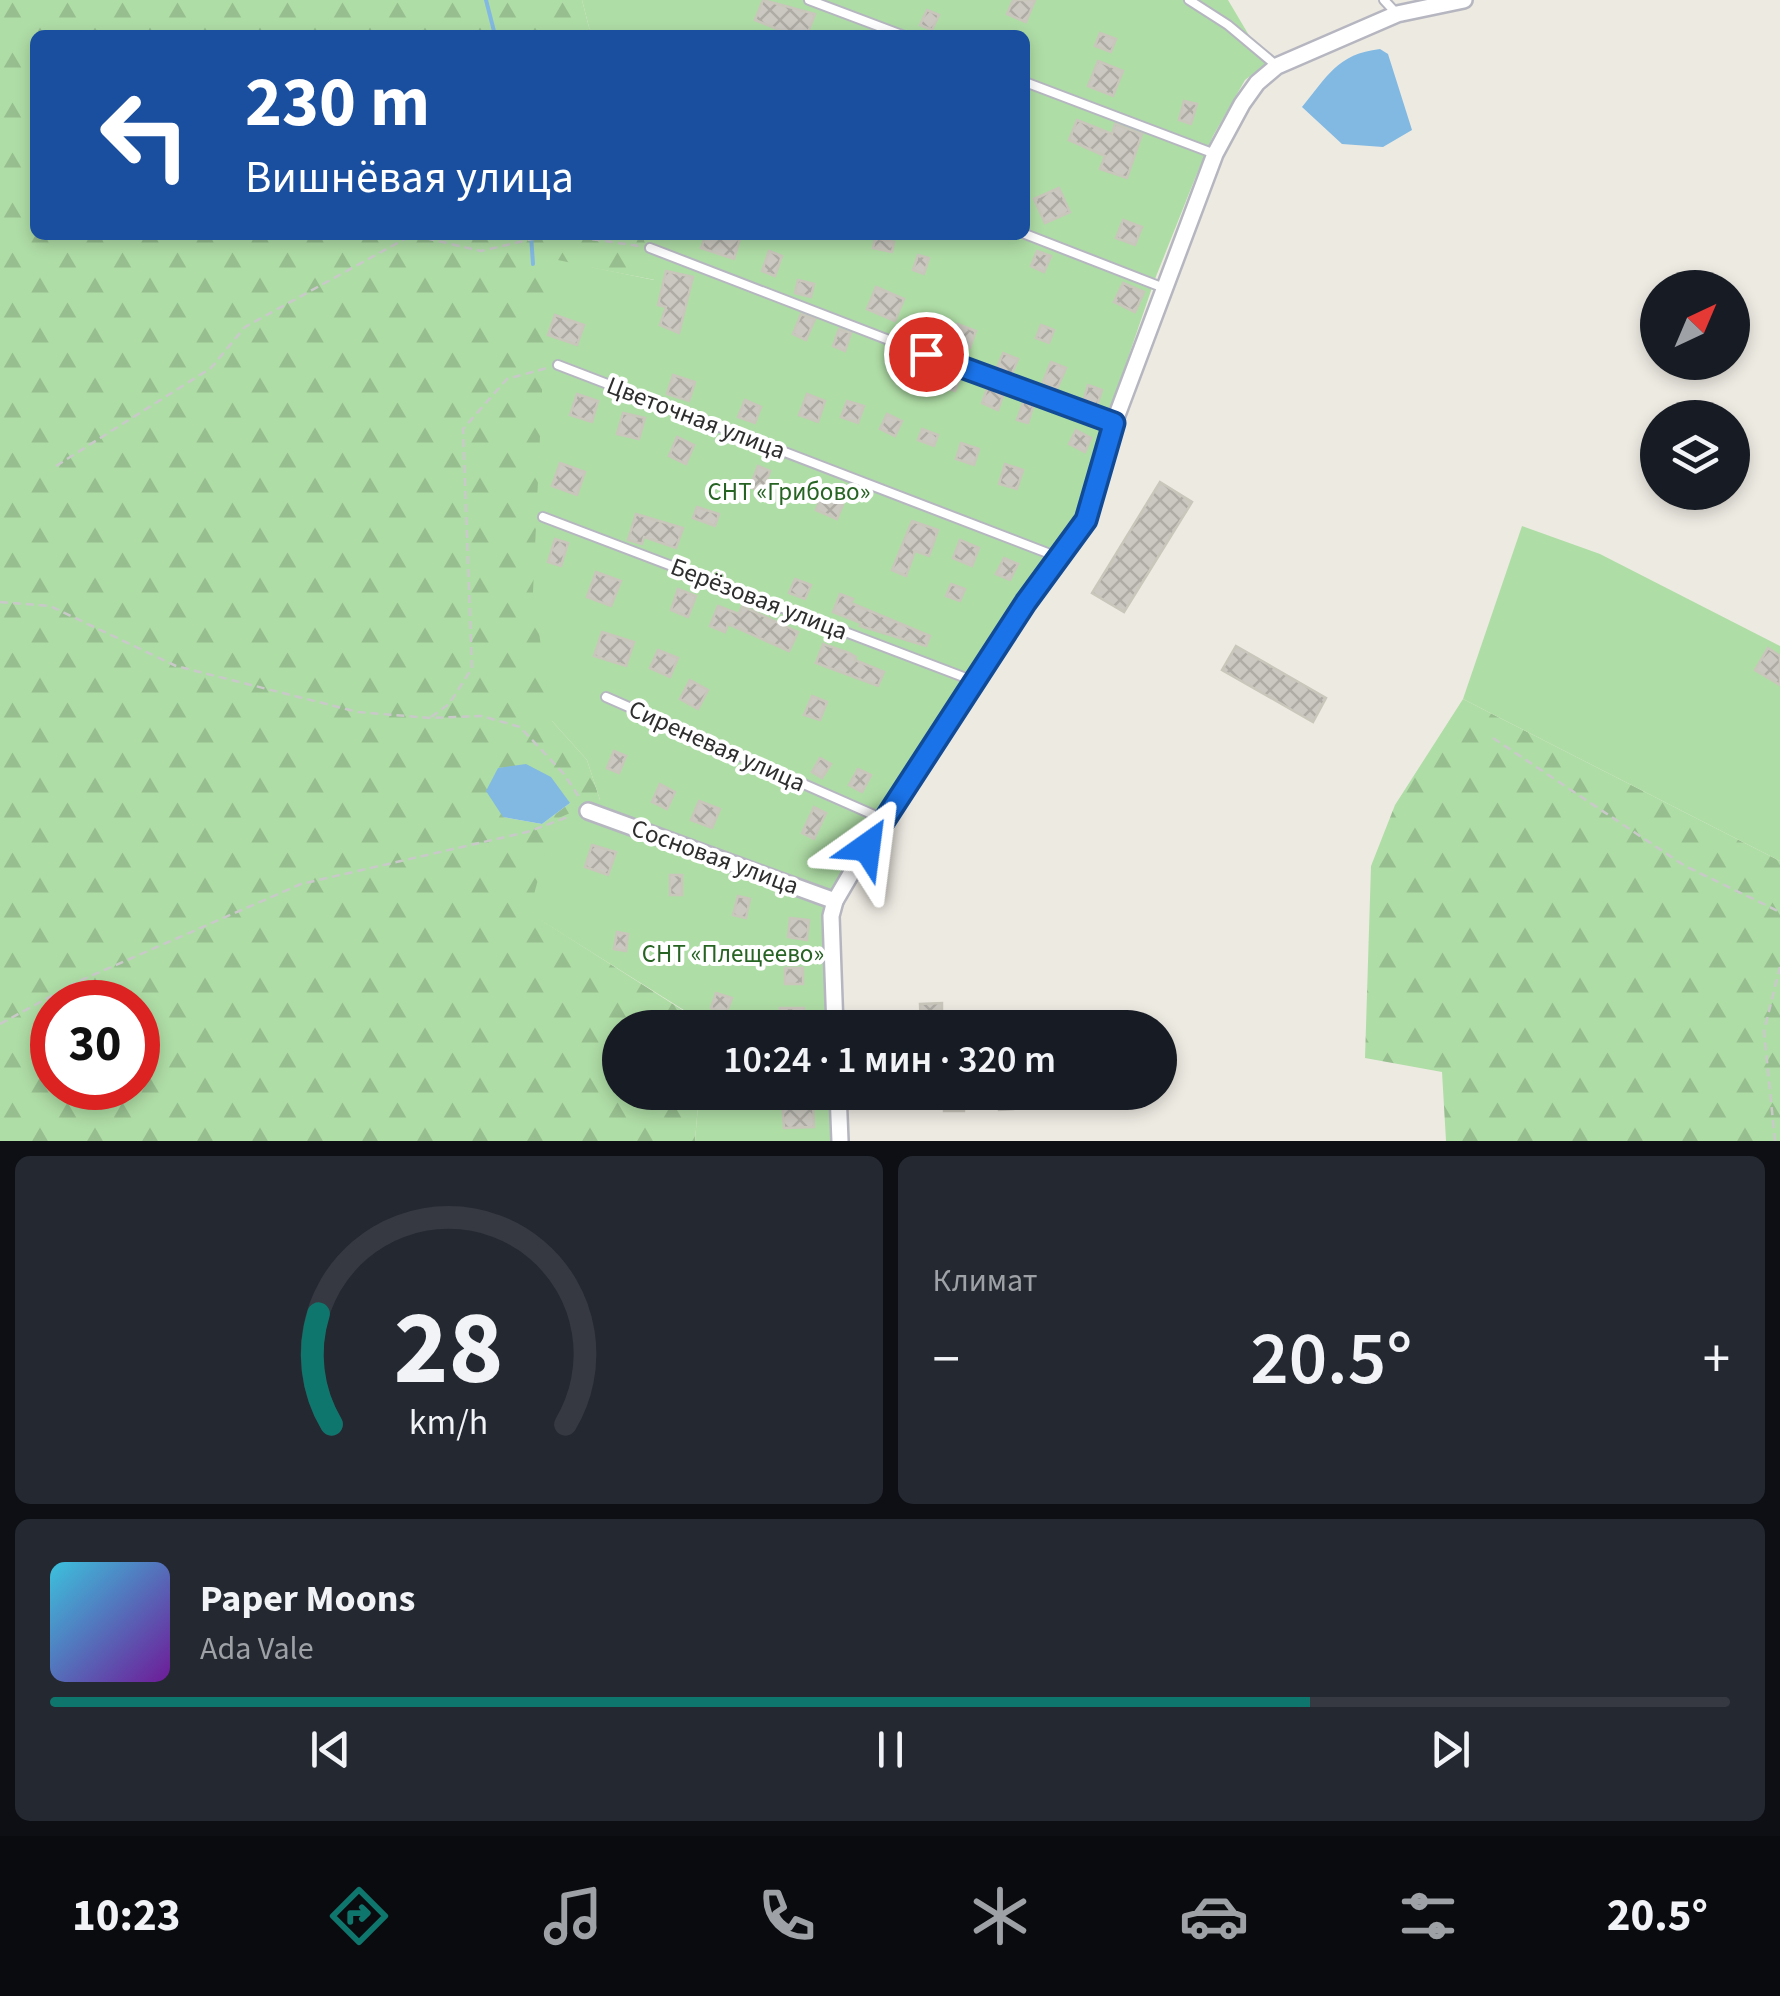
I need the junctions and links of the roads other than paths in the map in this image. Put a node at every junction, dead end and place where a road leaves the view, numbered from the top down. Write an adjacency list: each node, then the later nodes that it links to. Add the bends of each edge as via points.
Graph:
1 (809, 0): 6 (lane)
2 (1189, 0): 7 (lane)
3 (1384, 0): 5 (lane)
4 (1464, 0): 5 (street)
5 (1397, 14): 7 (street)
6 (889, 30)
7 (1277, 66): 9 (street, via 1256,83)
8 (1030, 84): 9 (lane)
9 (1214, 154): 12 (street)
10 (1030, 236): 12 (lane)
11 (650, 248): 14 (lane)
12 (1164, 288): 14 (street)
13 (558, 365): 16 (lane, Цветочная улица)
14 (1114, 423): 16 (street, via 1086,520)
15 (544, 518): 17 (lane, Берёзовая улица)
16 (1058, 557): 17 (street)
17 (974, 682): 20 (street)
18 (606, 697): 20 (lane, Сиреневая улица)
19 (588, 811): 21 (street, Сосновая улица)
20 (883, 820): 21 (street)
21 (835, 901): 22 (street, via 830,916)
22 (835, 1010)
23 (839, 1110): 24 (street)
24 (840, 1141)

